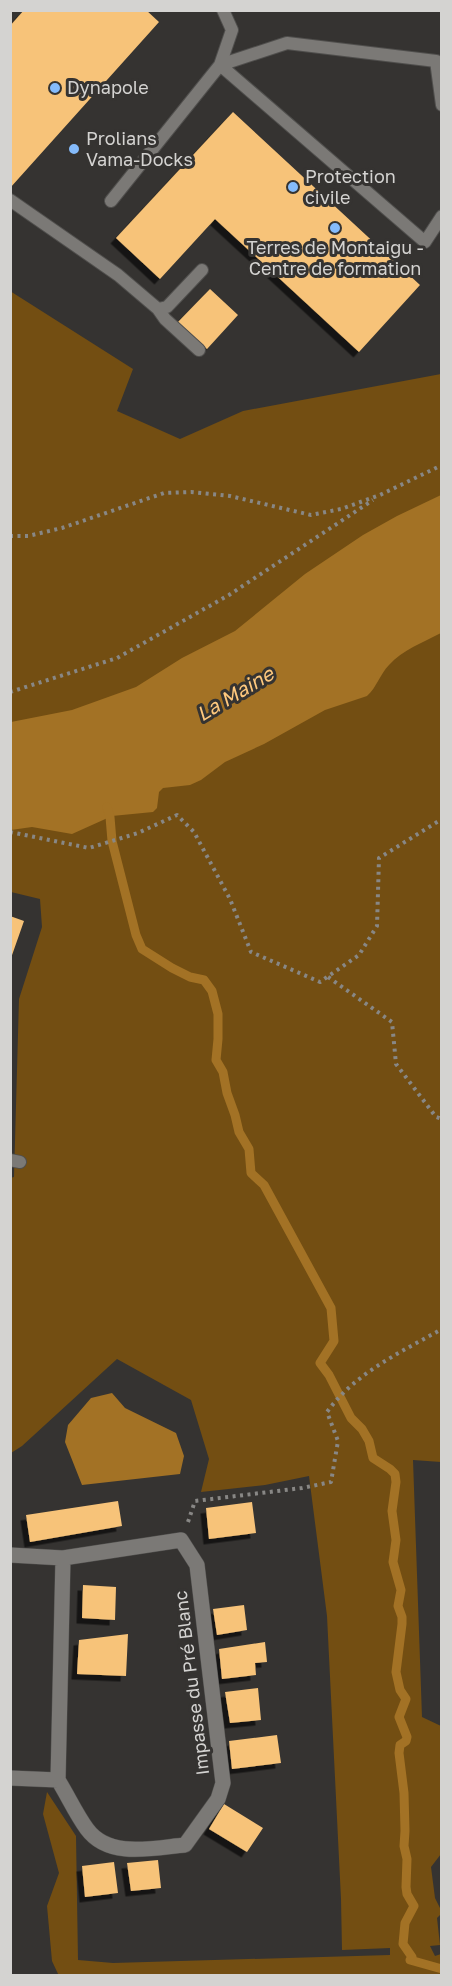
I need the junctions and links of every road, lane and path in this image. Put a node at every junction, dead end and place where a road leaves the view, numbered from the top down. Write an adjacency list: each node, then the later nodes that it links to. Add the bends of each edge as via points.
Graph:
1 (223, 10): 2 (lane, via 232,30)
2 (220, 65): 3 (lane, via 287,43 436,61); 5 (lane); 6 (lane, via 425,242)
3 (441, 105)
4 (10, 200): 8 (lane, via 118,275)
5 (111, 201)
6 (441, 216)
7 (202, 270): 8 (lane, via 167,307)
8 (158, 309): 9 (lane)
9 (199, 350)
10 (441, 465): 11 (path)
11 (380, 495): 12 (path, via 310,515 230,496 164,494 62,528); 13 (path, via 230,595 117,658)
12 (10, 536)
13 (10, 692)
14 (441, 819): 16 (path, via 379,858 377,926 359,955)
15 (10, 832): 16 (path, via 89,848 138,833 177,815 194,832 230,899 251,952 320,982)
16 (328, 977): 17 (path, via 392,1022 396,1064)
17 (441, 1119)
18 (441, 1329): 19 (path, via 375,1367 327,1412 338,1441 331,1482 195,1501)
19 (181, 1540): 21 (street); 23 (street, Impasse du Pré Blanc, via 197,1565 223,1783 218,1799 184,1845 127,1850 100,1842 88,1830)
20 (10, 1554): 21 (street)
21 (63, 1558): 23 (street)
22 (10, 1779): 23 (street)
23 (58, 1780)

